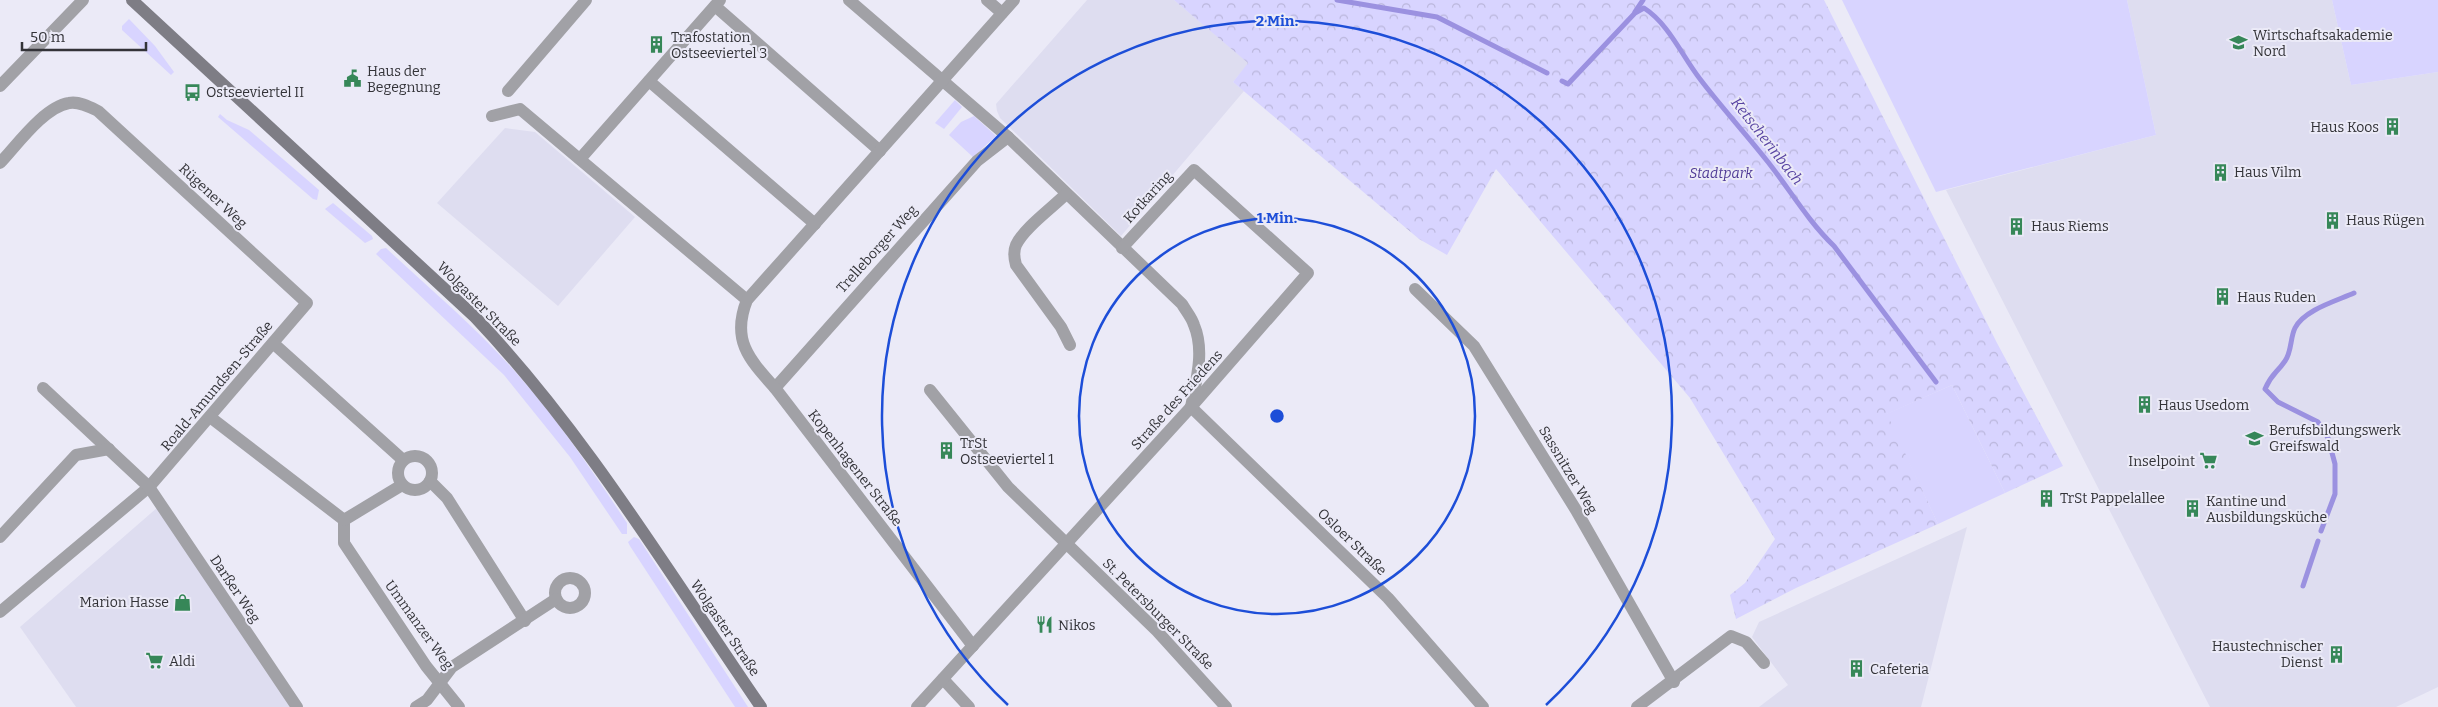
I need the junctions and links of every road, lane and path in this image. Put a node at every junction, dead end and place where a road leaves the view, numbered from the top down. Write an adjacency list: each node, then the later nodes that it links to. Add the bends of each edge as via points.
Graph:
1 (83, 0): 11 (street)
2 (132, 0): 51 (main road, Wolgaster Straße, via 476,317 500,343 572,430)
3 (586, 0): 12 (street)
4 (849, 0): 9 (street)
5 (987, 0): 8 (street)
6 (1014, 0): 8 (street)
7 (717, 3): 10 (street); 15 (street)
8 (1002, 14): 9 (street)
9 (943, 80): 14 (street); 15 (street)
10 (649, 81): 16 (street); 19 (street)
11 (0, 86)
12 (508, 91)
13 (492, 116): 16 (street, via 520,109)
14 (1008, 137): 18 (street); 28 (street, Trelleborger Weg, via 977,161)
15 (880, 151): 19 (street)
16 (580, 159): 23 (street)
17 (0, 163): 24 (street, Rügener Weg, via 47,112 69,103 98,111)
18 (1066, 194): 20 (street); 26 (street, via 1024,234 1014,254 1016,265)
19 (815, 224): 23 (street)
20 (1122, 248): 21 (street, Kotkaring, via 1194,170); 30 (street, via 1182,304 1194,325 1198,368)
21 (1308, 273): 30 (street, Straße des Friedens)
22 (1416, 289): 46 (street, Sassnitzer Weg, via 1474,346 1576,510)
23 (747, 300): 28 (street, Kopenhagener Straße, via 741,316 742,337 750,360)
24 (307, 303): 25 (street, Roald-Amundsen-Straße)
25 (273, 343): 31 (street, Roald-Amundsen-Straße); 33 (street)
26 (1070, 345)
27 (43, 388): 32 (street)
28 (775, 388): 43 (street, Kopenhagener Straße)
29 (930, 390): 39 (street, via 1008,487)
30 (1191, 407): 39 (street, Straße des Friedens); 55 (street, Osloer Straße, via 1388,598)
31 (210, 416): 36 (street, Roald-Amundsen-Straße); 37 (street)
32 (109, 449): 36 (street); 38 (street, via 76,456)
33 (403, 460): 34 (street, via 415,455 425,458 432,468); 35 (street, via 398,474)
34 (430, 481): 35 (street, via 418,490); 42 (street, via 446,498)
35 (402, 485): 37 (street)
36 (149, 486): 41 (street, Roald-Amundsen-Straße); 48 (street, Darßer Weg)
37 (344, 520): 47 (street, Ummanzer Weg, via 344,542)
38 (0, 537)
39 (1066, 544): 43 (street, Straße des Friedens); 54 (street, St. Petersburger Straße, via 1157,631)
40 (556, 600): 42 (street, Ummanzer Weg)
41 (0, 610)
42 (525, 620): 47 (street, Ummanzer Weg, via 452,667)
43 (973, 646): 45 (street, Straße des Friedens)
44 (1764, 663): 46 (street, via 1746,642 1731,636)
45 (943, 678): 52 (street, Straße des Friedens); 53 (street)
46 (1674, 682): 56 (street)
47 (440, 683): 49 (street, via 427,700); 50 (street)
48 (296, 707)
49 (416, 707)
50 (459, 707)
51 (761, 707)
52 (916, 707)
53 (969, 707)
54 (1226, 707)
55 (1483, 707)
56 (1637, 707)

